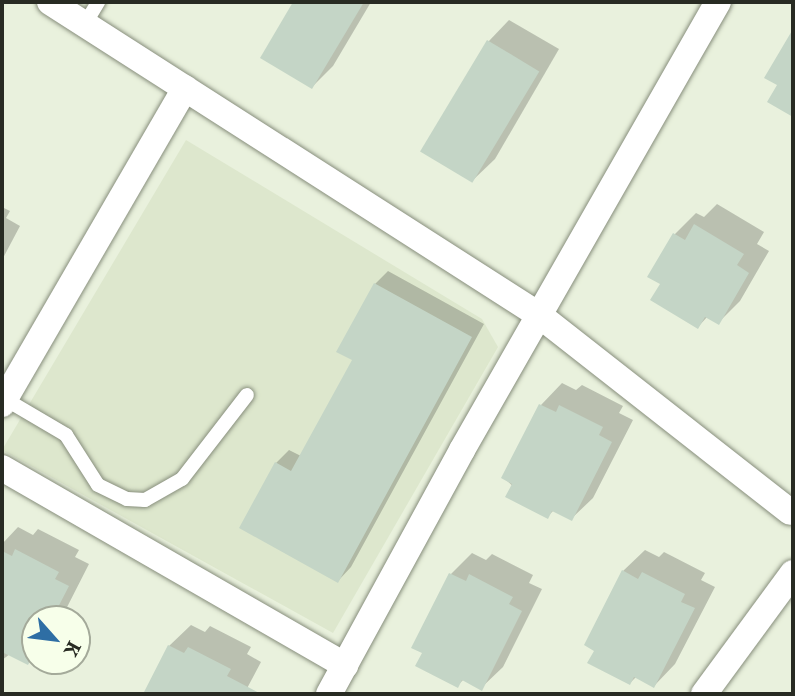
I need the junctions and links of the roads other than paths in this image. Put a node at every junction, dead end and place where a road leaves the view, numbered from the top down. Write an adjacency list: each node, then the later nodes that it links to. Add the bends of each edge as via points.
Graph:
1 (50, 2): 3 (street)
2 (712, 4): 5 (street)
3 (92, 13): 4 (street)
4 (185, 88): 5 (street); 7 (street)
5 (539, 315): 9 (street); 11 (street)
6 (247, 395): 7 (lane, via 182,479 145,500 127,499 98,485 66,435)
7 (3, 401)
8 (2, 468): 11 (street)
9 (790, 512)
10 (793, 573): 13 (street)
11 (345, 665): 12 (street)
12 (329, 694)
13 (704, 694)

